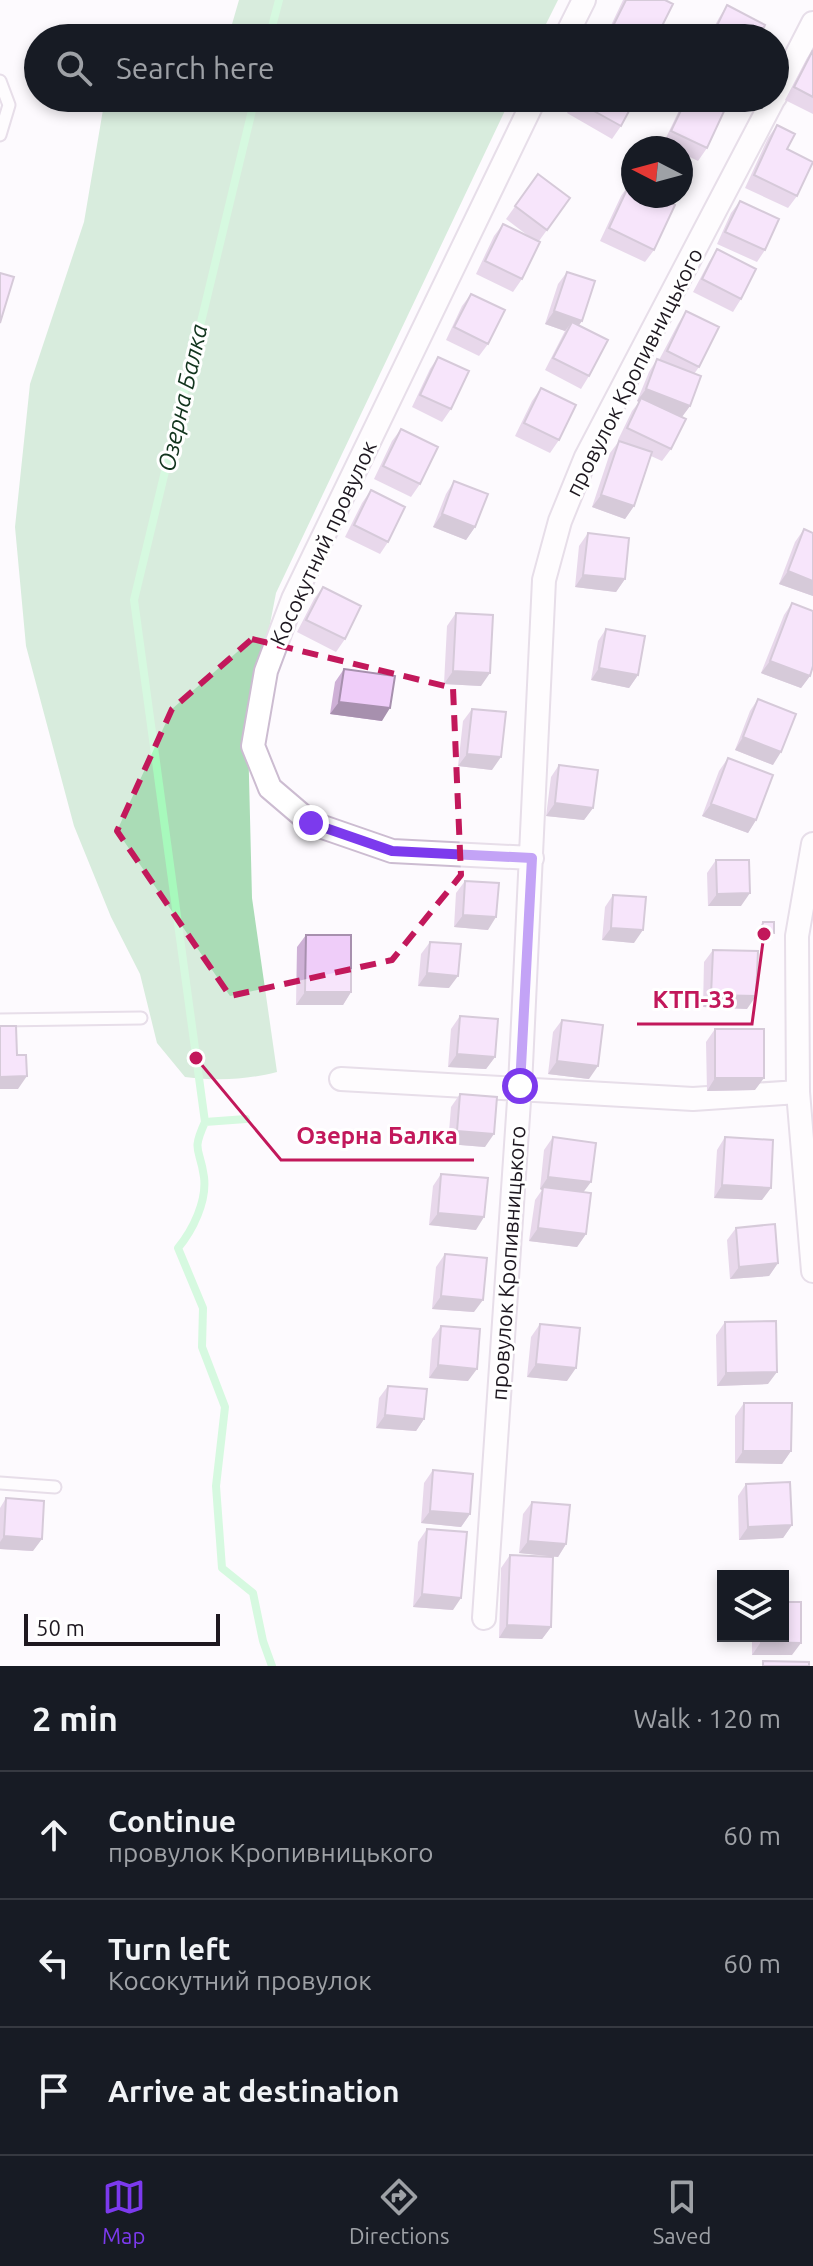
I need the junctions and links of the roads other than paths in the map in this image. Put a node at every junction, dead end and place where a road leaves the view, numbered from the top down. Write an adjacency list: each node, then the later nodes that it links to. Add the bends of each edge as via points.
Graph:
1 (584, 0): 3 (street)
2 (813, 23): 4 (street, провулок Кропивницького)
3 (572, 24)
4 (789, 70)
5 (0, 81): 8 (lane, via 9,105)
6 (528, 112): 10 (street, Косокутний провулок, via 293,599 266,671 253,746 270,788 311,823 392,851)
7 (767, 112): 10 (street, провулок Кропивницького, via 586,457 560,521 544,580)
8 (0, 135)
9 (813, 844): 11 (street, via 797,936)
10 (532, 858): 15 (street, провулок Кропивницького)
11 (806, 997): 16 (street)
12 (141, 1018): 13 (lane)
13 (0, 1020)
14 (341, 1079): 15 (street)
15 (520, 1086): 16 (street, via 693,1099); 20 (street, провулок Кропивницького)
16 (798, 1092): 17 (street)
17 (813, 1271)
18 (0, 1483): 19 (lane)
19 (55, 1487)
20 (484, 1618)

